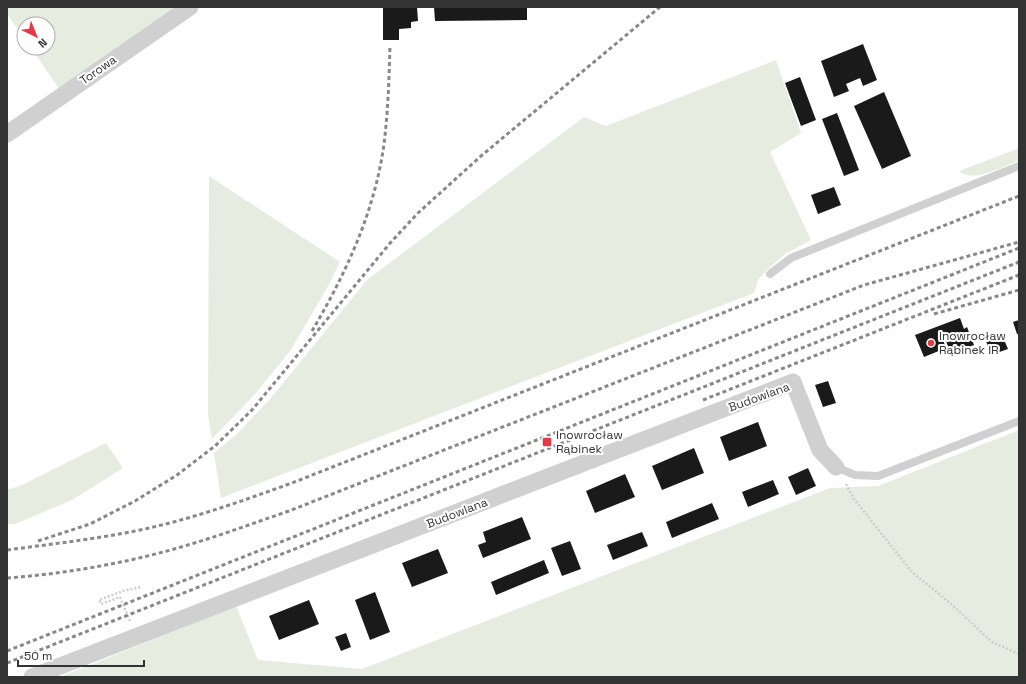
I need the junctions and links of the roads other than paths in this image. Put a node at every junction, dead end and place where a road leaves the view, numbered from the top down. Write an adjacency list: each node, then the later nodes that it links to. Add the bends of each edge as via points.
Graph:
1 (190, 7): 2 (street, Torowa)
2 (7, 134)
3 (1019, 166): 4 (lane, via 792,258)
4 (770, 274)
5 (1019, 421): 6 (lane, via 878,476 855,475)
6 (836, 466): 7 (street, Budowlana, via 820,450 793,382)
7 (32, 677)

